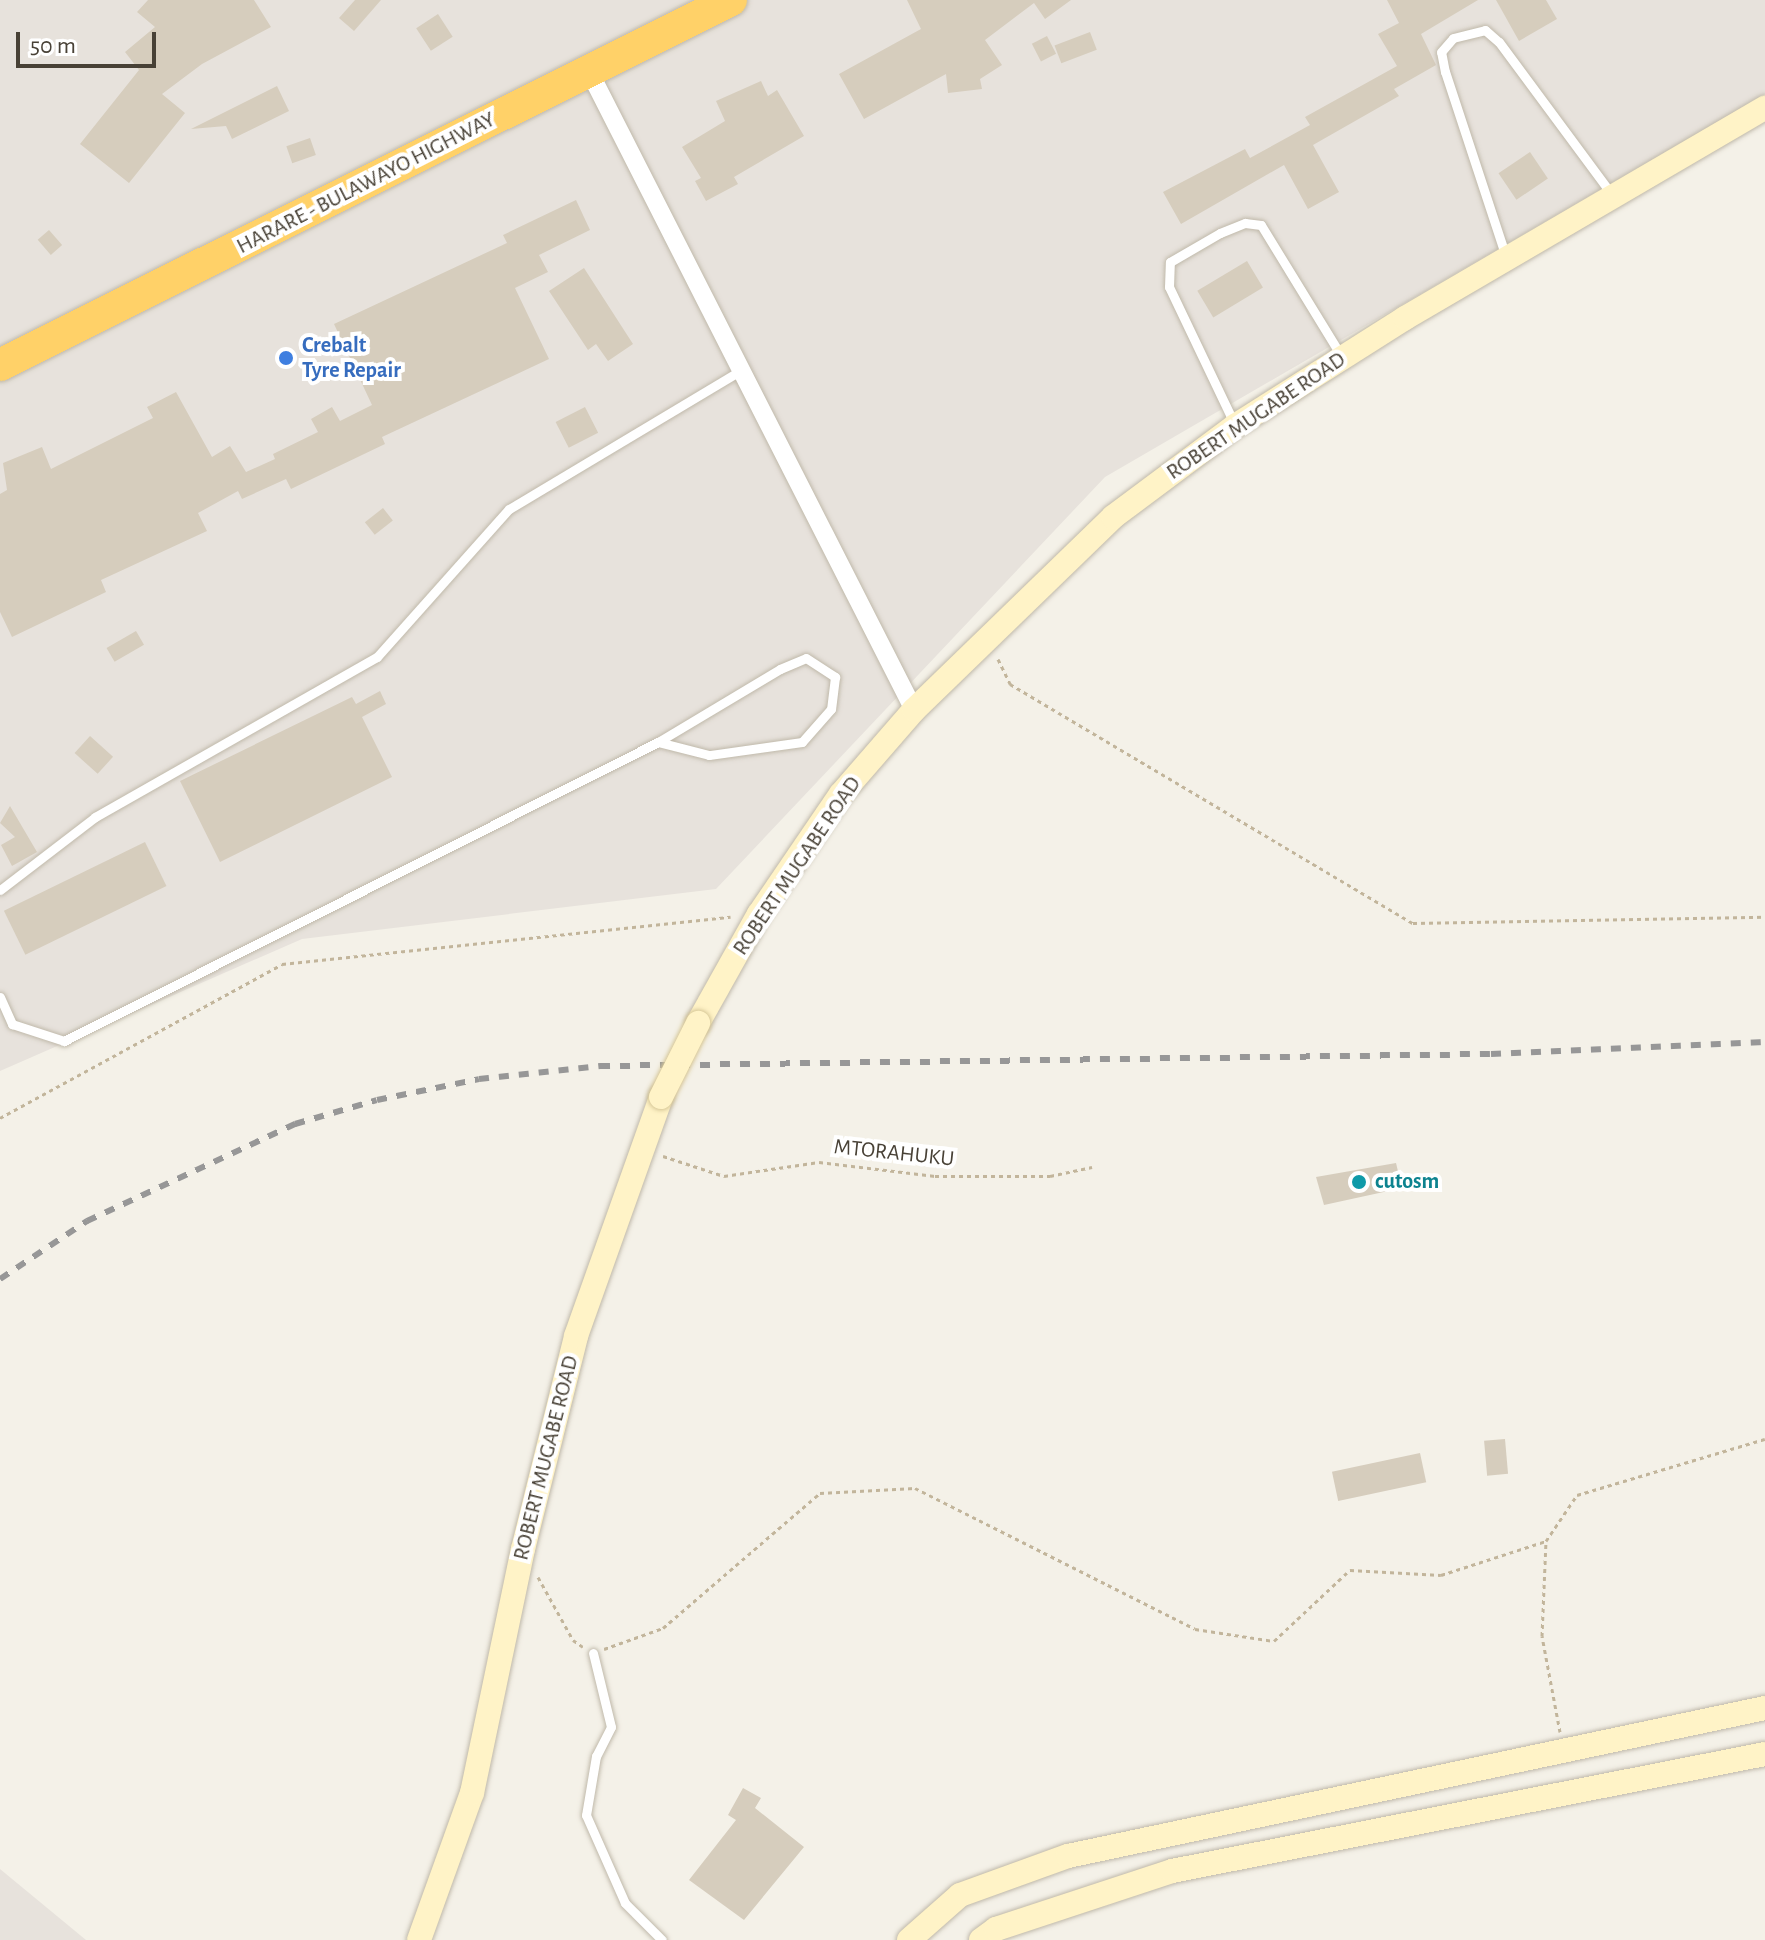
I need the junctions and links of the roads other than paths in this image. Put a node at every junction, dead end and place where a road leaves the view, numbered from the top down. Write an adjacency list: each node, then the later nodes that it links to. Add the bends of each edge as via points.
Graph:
1 (731, 0): 2 (highway, HARARE - BULAWAYO HIGHWAY)
2 (589, 71): 7 (highway, HARARE - BULAWAYO HIGHWAY); 8 (street)
3 (1765, 108): 4 (street, ROBERT MUGABE ROAD)
4 (1613, 196): 5 (street, ROBERT MUGABE ROAD); 5 (lane, via 1499,42 1485,30 1453,38 1441,52 1445,72)
5 (1506, 259): 6 (street, ROBERT MUGABE ROAD)
6 (1342, 357): 9 (street, ROBERT MUGABE ROAD); 9 (lane, via 1261,225 1245,223 1220,233 1170,262 1169,287)
7 (0, 365)
8 (741, 370): 10 (street); 12 (lane, via 509,509 377,657 95,817)
9 (1235, 426): 10 (street, ROBERT MUGABE ROAD, via 1113,517)
10 (914, 710): 17 (street, ROBERT MUGABE ROAD, bridge, via 841,794 759,914 661,1097 576,1336 523,1549 472,1793)
11 (658, 742): 11 (lane, via 806,658 835,677 831,709 802,742 709,755); 13 (lane, via 64,1041 12,1024)
12 (0, 890)
13 (0, 997)
14 (593, 1653): 20 (lane, via 611,1727 596,1756 586,1815 625,1903)
15 (1765, 1708): 21 (street, via 1016,1871 960,1895)
16 (1765, 1754): 22 (street, via 1172,1871 996,1929)
17 (433, 1911): 18 (street, ROBERT MUGABE ROAD); 19 (street)
18 (419, 1940)
19 (437, 1940)
20 (662, 1940)
21 (909, 1940)
22 (981, 1940)

